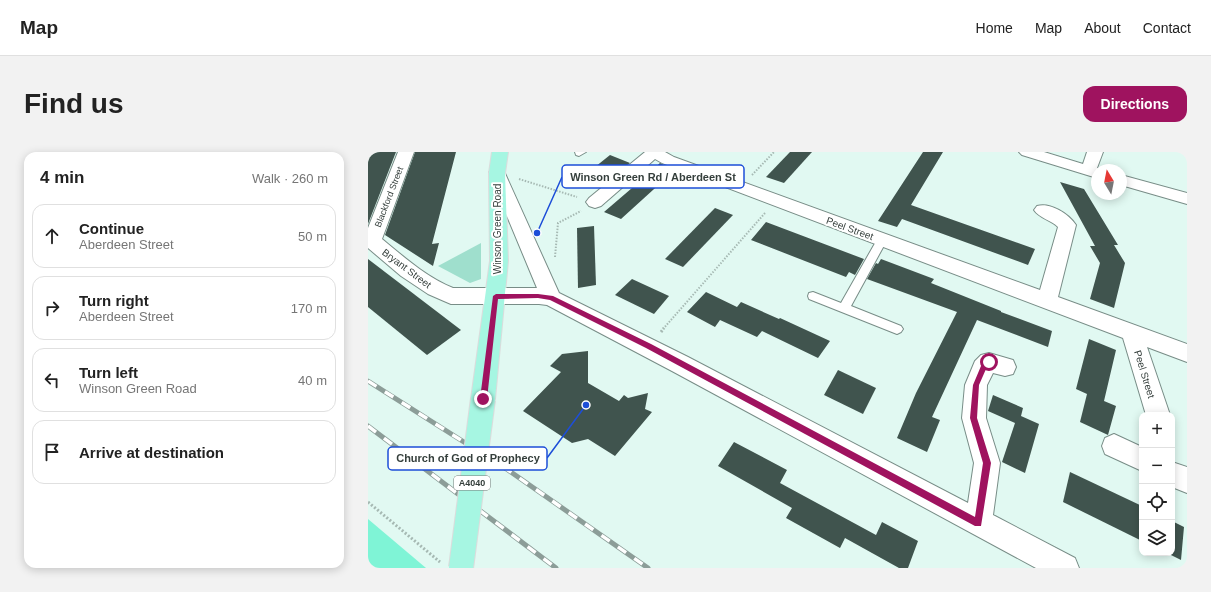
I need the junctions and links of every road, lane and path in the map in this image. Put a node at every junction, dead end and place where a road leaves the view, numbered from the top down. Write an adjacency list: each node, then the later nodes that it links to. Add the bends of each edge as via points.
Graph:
1 (406, 152): 16 (street, Blackford Street)
2 (500, 152): 9 (main road, Winson Green Road / A4040)
3 (654, 152): 11 (street, Peel Street, via 668,160); 14 (street, Peel Street)
4 (774, 152): 11 (path)
5 (1027, 152): 8 (street)
6 (1095, 152): 7 (street)
7 (1094, 164)
8 (1091, 170)
9 (497, 173): 14 (path); 19 (main road, Winson Green Road / A4040, via 499,261); 21 (street)
10 (1127, 182): 13 (street)
11 (740, 186): 12 (street, Peel Street)
12 (776, 200): 17 (street, Peel Street); 26 (path)
13 (1187, 200)
14 (595, 202): 18 (path, via 558,223)
15 (1043, 210): 22 (street, via 1067,225)
16 (370, 240): 19 (street, Bryant Street, via 435,289 451,296)
17 (882, 240): 22 (street, Peel Street); 23 (lane)
18 (555, 260)
19 (496, 296): 21 (street, Bryant Street); 36 (main road, Winson Green Road / A4040, bridge, via 483,399)
20 (813, 296): 23 (lane)
21 (551, 298): 26 (street)
22 (1047, 301): 25 (street, Peel Street)
23 (844, 308): 24 (lane)
24 (897, 329)
25 (1132, 333): 27 (street, Peel Street); 29 (street, Peel Street)
26 (648, 346): 35 (street)
27 (1187, 353)
28 (1005, 367): 35 (street, via 989,362 983,368 976,385 974,418 987,463)
29 (1157, 412)
30 (1114, 446): 31 (street)
31 (1139, 458)
32 (1175, 475): 33 (street)
33 (1187, 480)
34 (368, 502): 36 (path)
35 (978, 523): 37 (street)
36 (451, 565)
37 (1065, 568)

